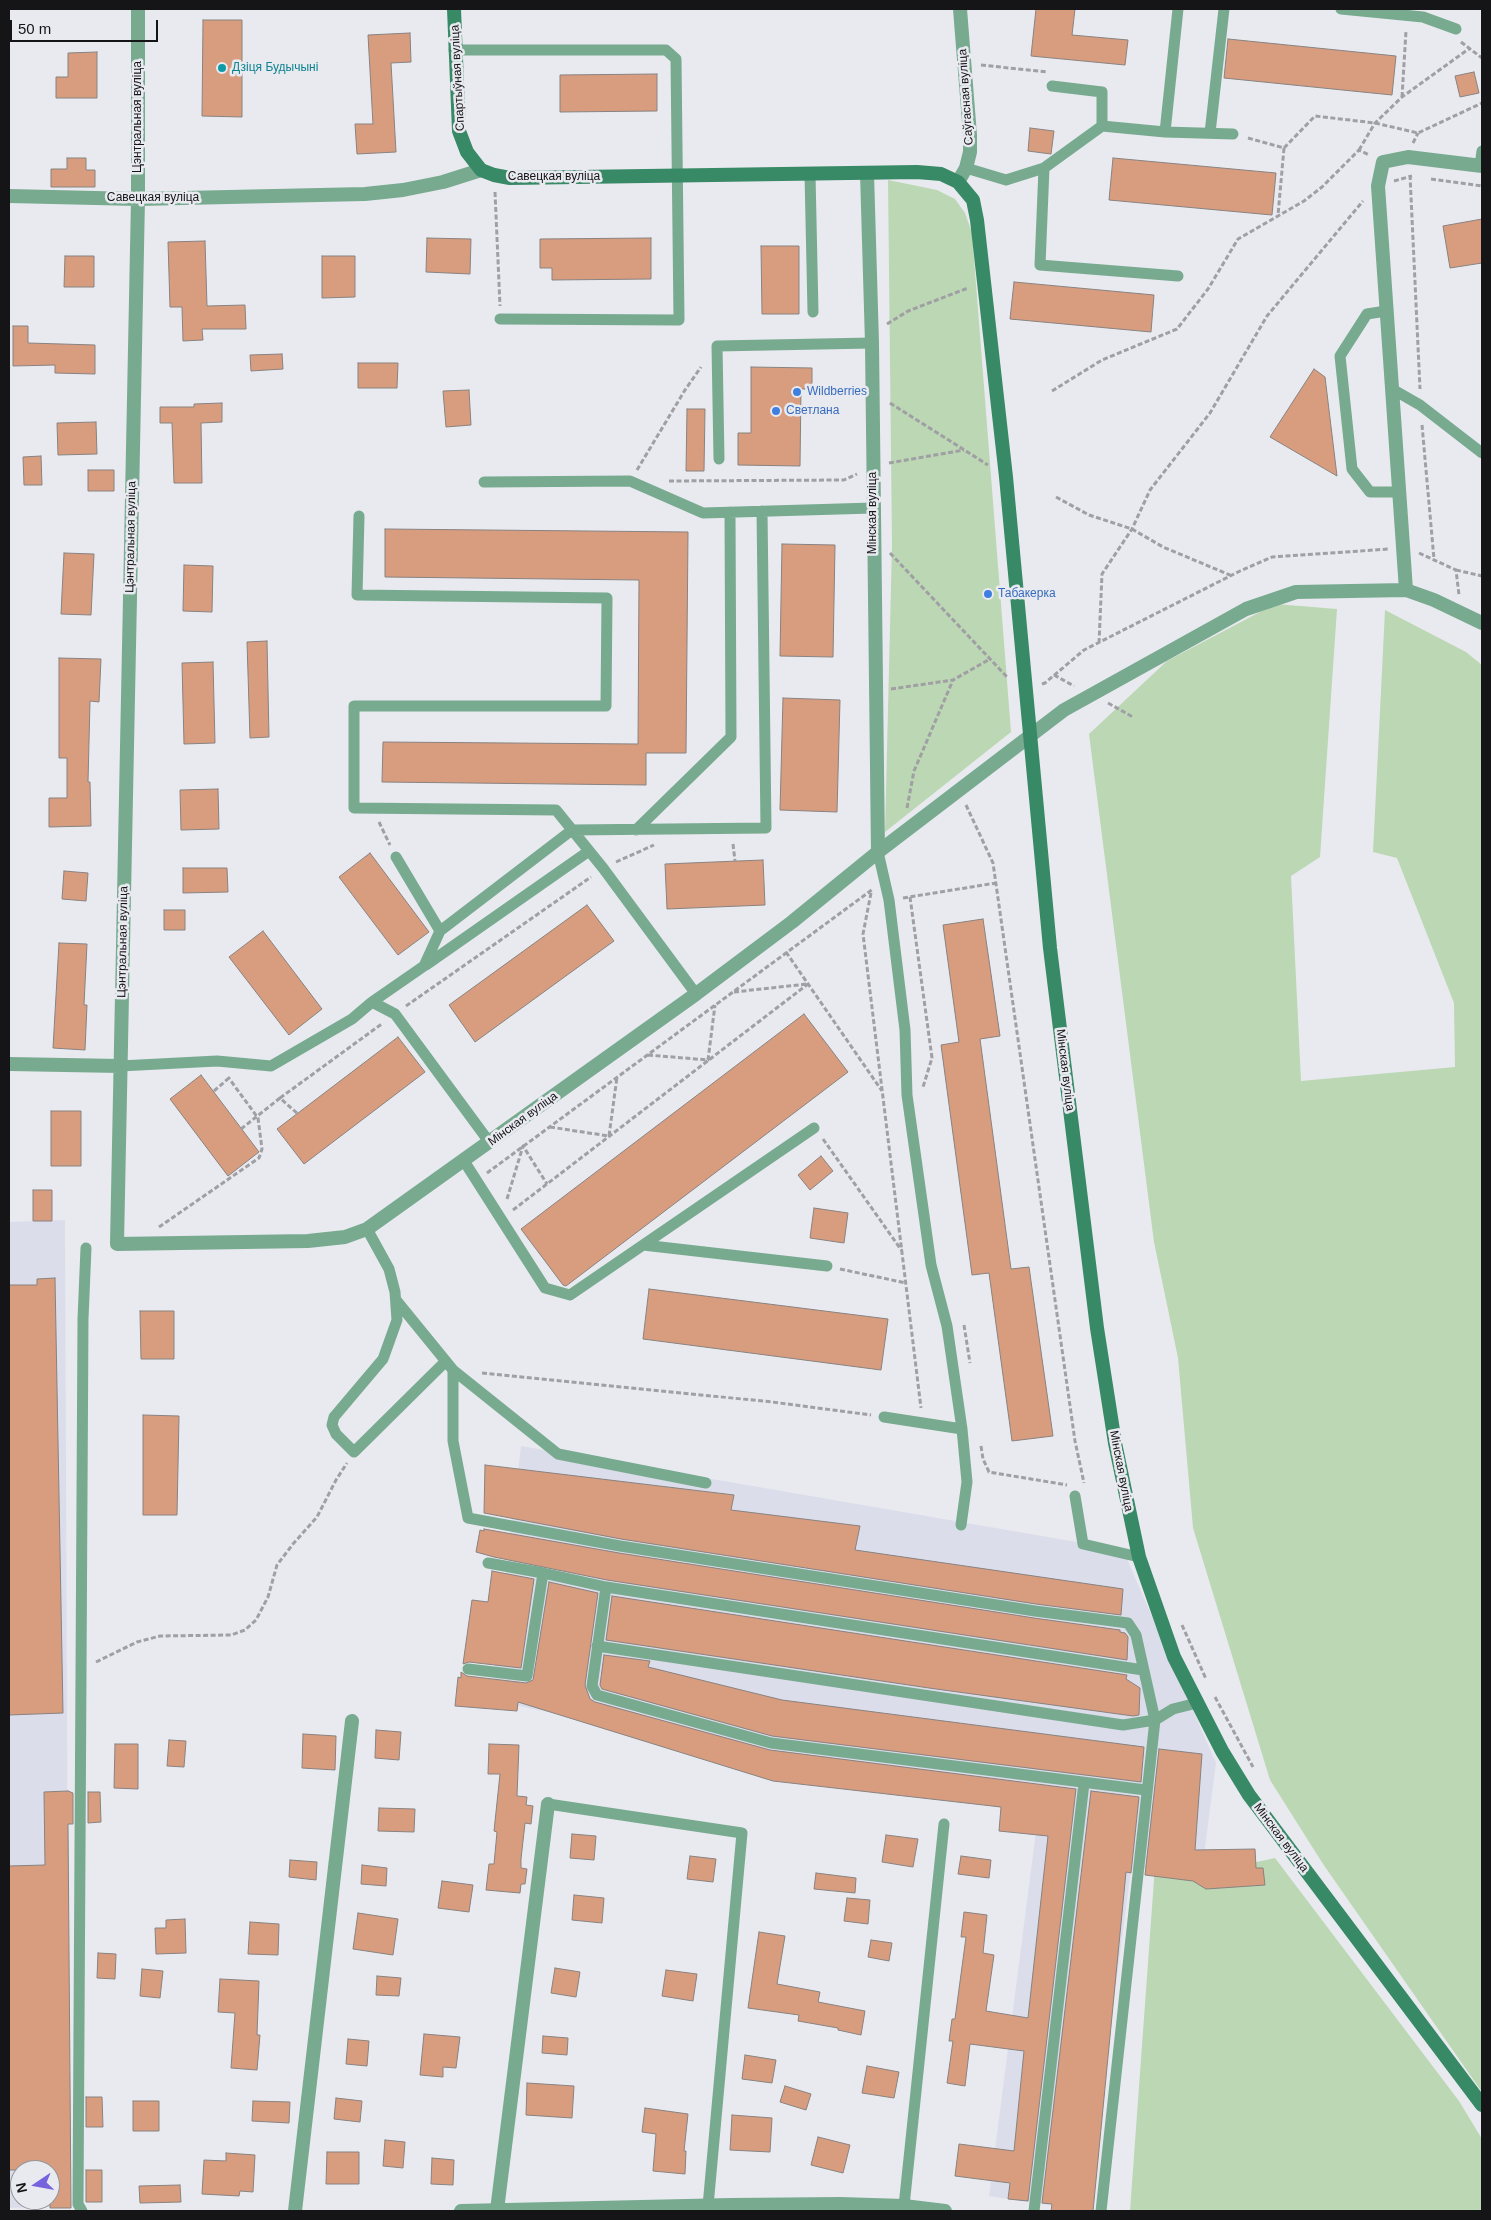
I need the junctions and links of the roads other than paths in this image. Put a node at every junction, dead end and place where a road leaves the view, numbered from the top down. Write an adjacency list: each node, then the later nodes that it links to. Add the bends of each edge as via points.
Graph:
1 (138, 9): 24 (street, Цэнтральная вуліца)
2 (454, 9): 8 (main road, Спартыўная вуліца)
3 (960, 9): 16 (street, Саўгасная вуліца, via 970,134)
4 (1178, 9): 11 (lane)
5 (1224, 9): 12 (lane)
6 (1341, 9): 7 (lane, via 1423,17)
7 (1455, 33)
8 (454, 50): 18 (main road, Спартыўная вуліца, via 459,131 467,152); 21 (lane, via 666,50 676,59)
9 (1052, 86): 10 (lane, via 1102,92)
10 (1102, 126): 11 (lane); 17 (lane)
11 (1165, 132): 12 (lane)
12 (1210, 133): 13 (lane)
13 (1233, 134)
14 (1482, 151): 15 (lane)
15 (1481, 166): 26 (street, via 1408,157 1383,162 1378,186)
16 (966, 168): 17 (lane, via 1006,180); 22 (street, Саўгасная вуліца)
17 (1044, 168): 25 (lane, via 1040,265)
18 (488, 172): 21 (main road, Савецкая вуліца, via 510,178); 24 (street, Савецкая вуліца, via 403,190 365,194)
19 (867, 173): 20 (main road, Савецкая вуліца); 22 (main road, Савецкая вуліца, via 941,174); 29 (street, Мінская вуліца)
20 (810, 174): 21 (main road, Савецкая вуліца); 27 (lane)
21 (678, 176): 28 (lane, via 679,320)
22 (958, 182): 41 (main road, Мінская вуліца, via 973,200 984,282 1006,477)
23 (9, 196): 24 (street, Савецкая вуліца)
24 (138, 199): 52 (street, Цэнтральная вуліца)
25 (1178, 276)
26 (1386, 311): 30 (street); 34 (lane, via 1368,314 1340,356 1352,469 1370,492)
27 (813, 312)
28 (500, 319)
29 (872, 338): 32 (lane, via 717,346); 35 (street, Мінская вуліца)
30 (1392, 390): 31 (lane, via 1420,405); 34 (street)
31 (1482, 453)
32 (720, 459)
33 (484, 482): 37 (lane, via 630,481 703,513)
34 (1399, 492): 39 (street)
35 (873, 508): 36 (lane); 45 (street, Мінская вуліца)
36 (762, 511): 37 (lane); 43 (lane, via 766,828)
37 (730, 512): 43 (lane, via 731,737)
38 (358, 516): 42 (lane, via 357,596 607,598 606,706 354,706 354,808 556,810)
39 (1406, 590): 40 (street); 41 (street, via 1296,592 1246,608 1064,710)
40 (1482, 622)
41 (1029, 737): 45 (street, Мінская вуліца); 68 (main road, Мінская вуліца, via 1051,957 1097,1328 1115,1443)
42 (572, 830): 43 (lane); 44 (lane); 47 (lane)
43 (636, 830)
44 (589, 852): 48 (lane); 49 (lane)
45 (878, 852): 49 (street, Мінская вуліца); 64 (lane, via 889,900 905,1030 907,1095 931,1265 947,1326)
46 (396, 857): 47 (lane)
47 (440, 931): 48 (lane)
48 (424, 966): 50 (lane)
49 (696, 994): 54 (street, Мінская вуліца)
50 (372, 1002): 52 (lane, via 352,1019 271,1066 217,1061); 54 (lane, via 395,1014)
51 (9, 1064): 52 (street)
52 (120, 1066): 57 (street, Цэнтральная вуліца)
53 (814, 1128): 58 (lane)
54 (490, 1143): 55 (street, Мінская вуліца)
55 (464, 1161): 56 (street, Мінская вуліца); 58 (lane, via 546,1288 570,1294)
56 (367, 1229): 57 (street, Мінская вуліца, via 324,1240); 61 (lane, via 389,1269)
57 (117, 1244)
58 (643, 1245): 60 (lane)
59 (86, 1248): 86 (lane, via 80,1674 78,2204)
60 (827, 1266)
61 (396, 1300): 62 (lane); 62 (lane, via 397,1320 383,1359 334,1417 332,1426 336,1434 354,1452)
62 (449, 1366): 65 (lane, via 558,1454); 74 (lane, via 453,1441 468,1518 620,1546 1035,1612 1128,1623 1136,1635)
63 (884, 1417): 64 (lane)
64 (962, 1429): 67 (lane, via 967,1482)
65 (706, 1483)
66 (1075, 1491): 68 (lane, via 1084,1544)
67 (962, 1525)
68 (1139, 1557): 75 (main road, Мінская вуліца, via 1174,1657)
69 (488, 1563): 70 (lane)
70 (543, 1573): 71 (lane); 73 (lane, via 527,1676)
71 (606, 1586): 72 (lane); 74 (lane)
72 (597, 1646): 76 (lane, via 1123,1725); 78 (lane, via 592,1686 597,1695 771,1743)
73 (468, 1669)
74 (1143, 1670): 76 (lane)
75 (1197, 1703): 76 (lane, via 1173,1709); 82 (main road, Мінская вуліца, via 1249,1796)
76 (1155, 1720): 79 (lane)
77 (352, 1721): 87 (street)
78 (1084, 1783): 79 (lane); 90 (lane)
79 (1146, 1790): 91 (lane)
80 (548, 1804): 83 (lane, via 742,1834); 85 (street)
81 (944, 1824): 84 (lane)
82 (1482, 2105)
83 (708, 2206): 84 (street); 85 (street)
84 (904, 2206): 89 (street)
85 (497, 2210): 88 (street)
86 (82, 2211)
87 (295, 2211)
88 (461, 2211)
89 (945, 2211)
90 (1034, 2211)
91 (1101, 2211)

